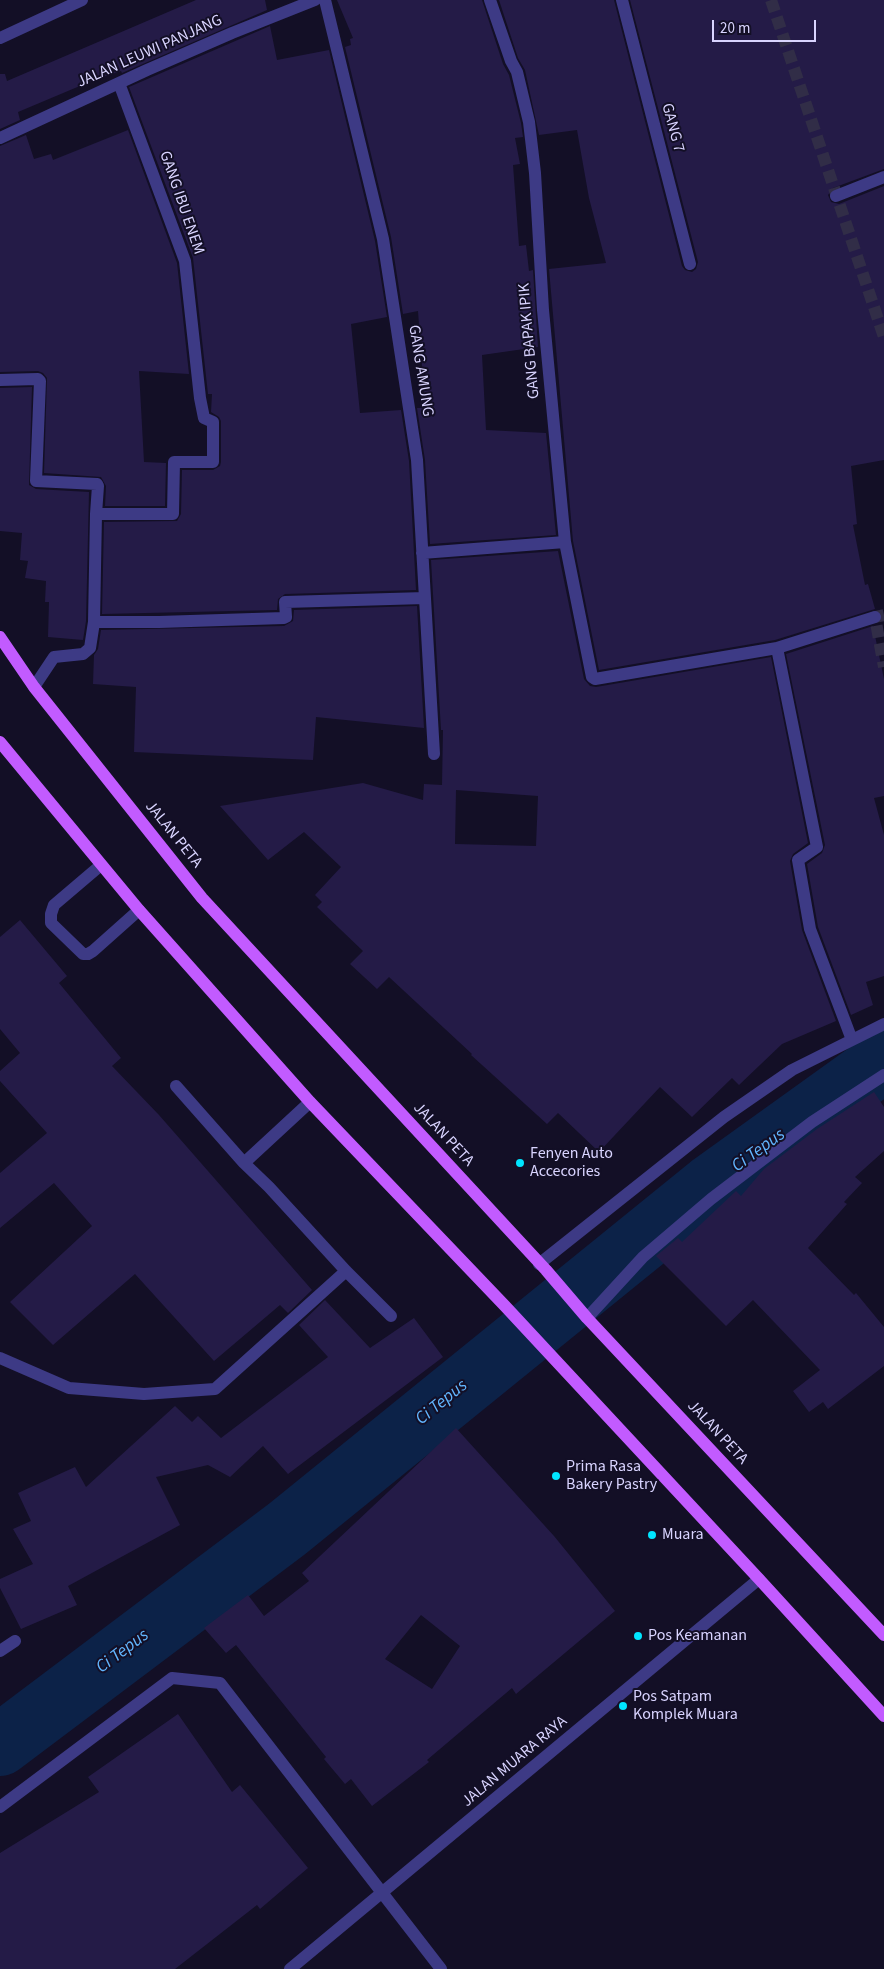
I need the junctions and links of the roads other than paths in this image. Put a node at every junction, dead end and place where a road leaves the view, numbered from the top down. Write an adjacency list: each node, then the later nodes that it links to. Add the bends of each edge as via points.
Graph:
1 (82, 0): 6 (street)
2 (315, 0): 7 (street, JALAN LEUWI PANJANG)
3 (325, 0): 15 (street, GANG AMUNG, via 383,239 417,460)
4 (490, 0): 14 (street, GANG BAPAK IPIK, via 516,72 529,122)
5 (622, 0): 11 (street, GANG 7)
6 (0, 38)
7 (119, 83): 8 (street, JALAN LEUWI PANJANG); 13 (street, GANG IBU ENEM, via 185,261 200,398 204,418 213,422 213,462 174,462 174,513)
8 (0, 138)
9 (884, 177): 10 (street)
10 (836, 196)
11 (690, 264)
12 (0, 380): 13 (street, via 40,381 36,481 96,484)
13 (96, 514): 18 (street)
14 (565, 542): 15 (street); 20 (street, GANG BAPAK IPIK, via 592,677 595,679)
15 (422, 553): 16 (street, GANG AMUNG)
16 (424, 598): 18 (street, via 286,602 284,618); 23 (street, GANG AMUNG)
17 (875, 618): 20 (street)
18 (94, 622): 21 (street, via 90,648 83,654 54,657)
19 (0, 637): 21 (main road, JALAN PETA)
20 (777, 648): 27 (street, via 816,847 798,860 810,930)
21 (34, 688): 32 (main road, JALAN PETA, via 202,898)
22 (0, 742): 24 (main road)
23 (434, 754)
24 (101, 865): 25 (main road); 25 (street, via 54,905 51,923 83,954 88,954)
25 (139, 910): 30 (main road)
26 (884, 1024): 27 (street)
27 (852, 1040): 32 (street, via 792,1070 724,1117)
28 (884, 1075): 34 (street, via 812,1122 711,1199)
29 (176, 1086): 31 (street)
30 (310, 1102): 31 (street); 37 (main road)
31 (244, 1163): 33 (street)
32 (542, 1267): 34 (main road, JALAN PETA)
33 (346, 1271): 35 (street); 36 (street, via 214,1389 144,1394 69,1388)
34 (583, 1313): 38 (main road, JALAN PETA)
35 (391, 1316)
36 (0, 1358)
37 (759, 1579): 41 (main road); 43 (street, JALAN MUARA RAYA)
38 (882, 1631)
39 (15, 1641): 40 (street)
40 (0, 1652)
41 (884, 1716)
42 (0, 1808): 43 (street, via 172,1678 220,1683)
43 (383, 1894): 44 (street, JALAN MUARA RAYA); 45 (street)
44 (290, 1969)
45 (441, 1969)

